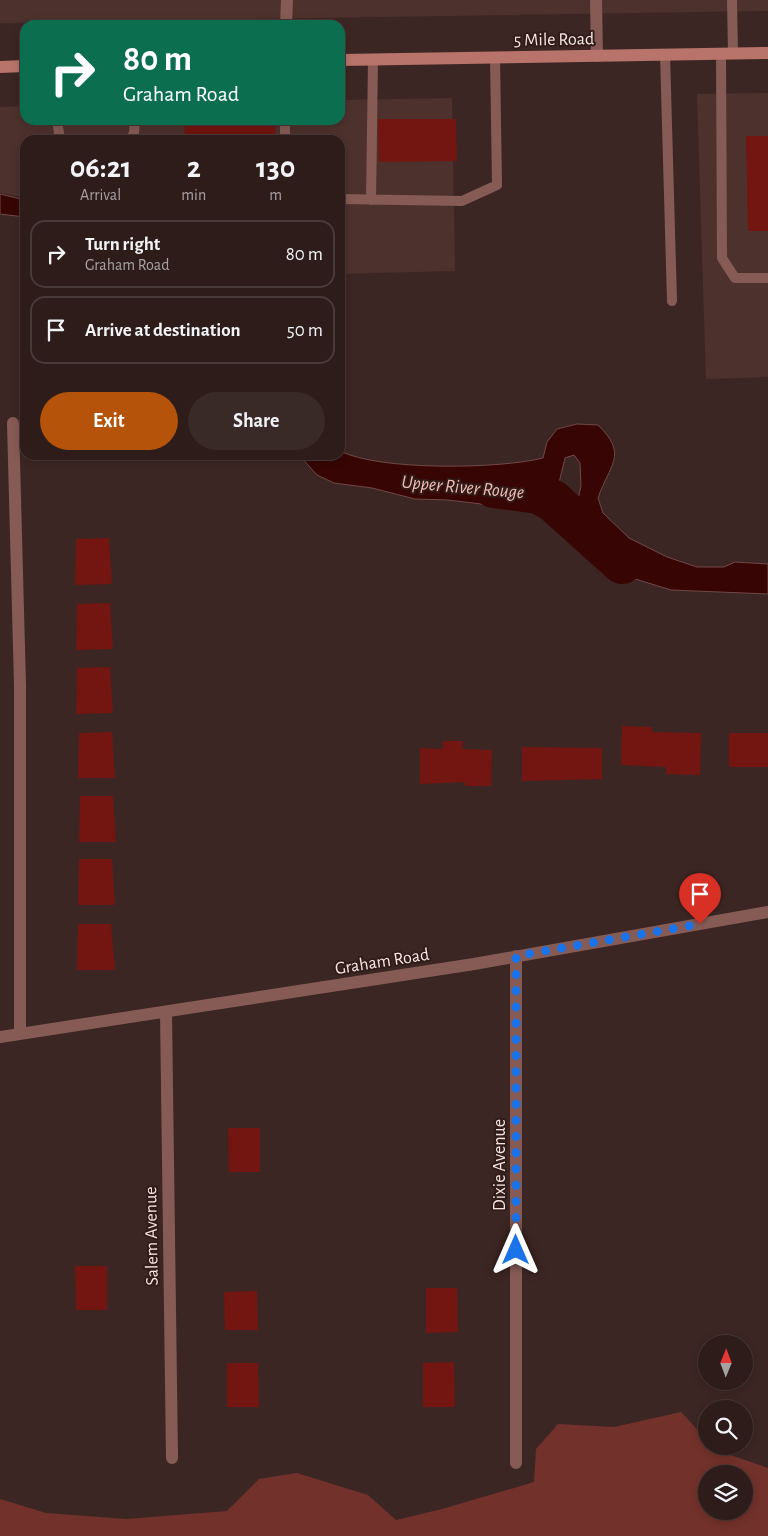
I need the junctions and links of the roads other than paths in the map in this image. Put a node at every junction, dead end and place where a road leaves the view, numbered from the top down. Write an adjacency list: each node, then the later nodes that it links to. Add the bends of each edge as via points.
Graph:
1 (287, 0): 4 (street)
2 (596, 0): 8 (street)
3 (732, 0): 5 (lane)
4 (286, 20)
5 (727, 53): 6 (main road, 5 Mile Road); 7 (main road, 5 Mile Road); 16 (lane, via 722,258 735,278)
6 (768, 53)
7 (665, 54): 8 (main road, 5 Mile Road); 17 (lane)
8 (597, 56): 9 (main road, 5 Mile Road)
9 (495, 57): 11 (main road, 5 Mile Road); 15 (lane, via 498,185 462,201)
10 (345, 60): 11 (main road, 5 Mile Road)
11 (373, 60): 15 (lane)
12 (20, 66): 13 (main road)
13 (0, 67)
14 (345, 199): 15 (lane)
15 (371, 200)
16 (768, 278)
17 (672, 301)
18 (13, 423): 22 (street, via 20,685)
19 (768, 912): 20 (street, Graham Road)
20 (516, 956): 21 (street, Graham Road); 25 (street, Dixie Avenue)
21 (166, 1013): 22 (street, Graham Road); 24 (street, Salem Avenue)
22 (20, 1034): 23 (street, Graham Road)
23 (0, 1038)
24 (172, 1458)
25 (516, 1463)

